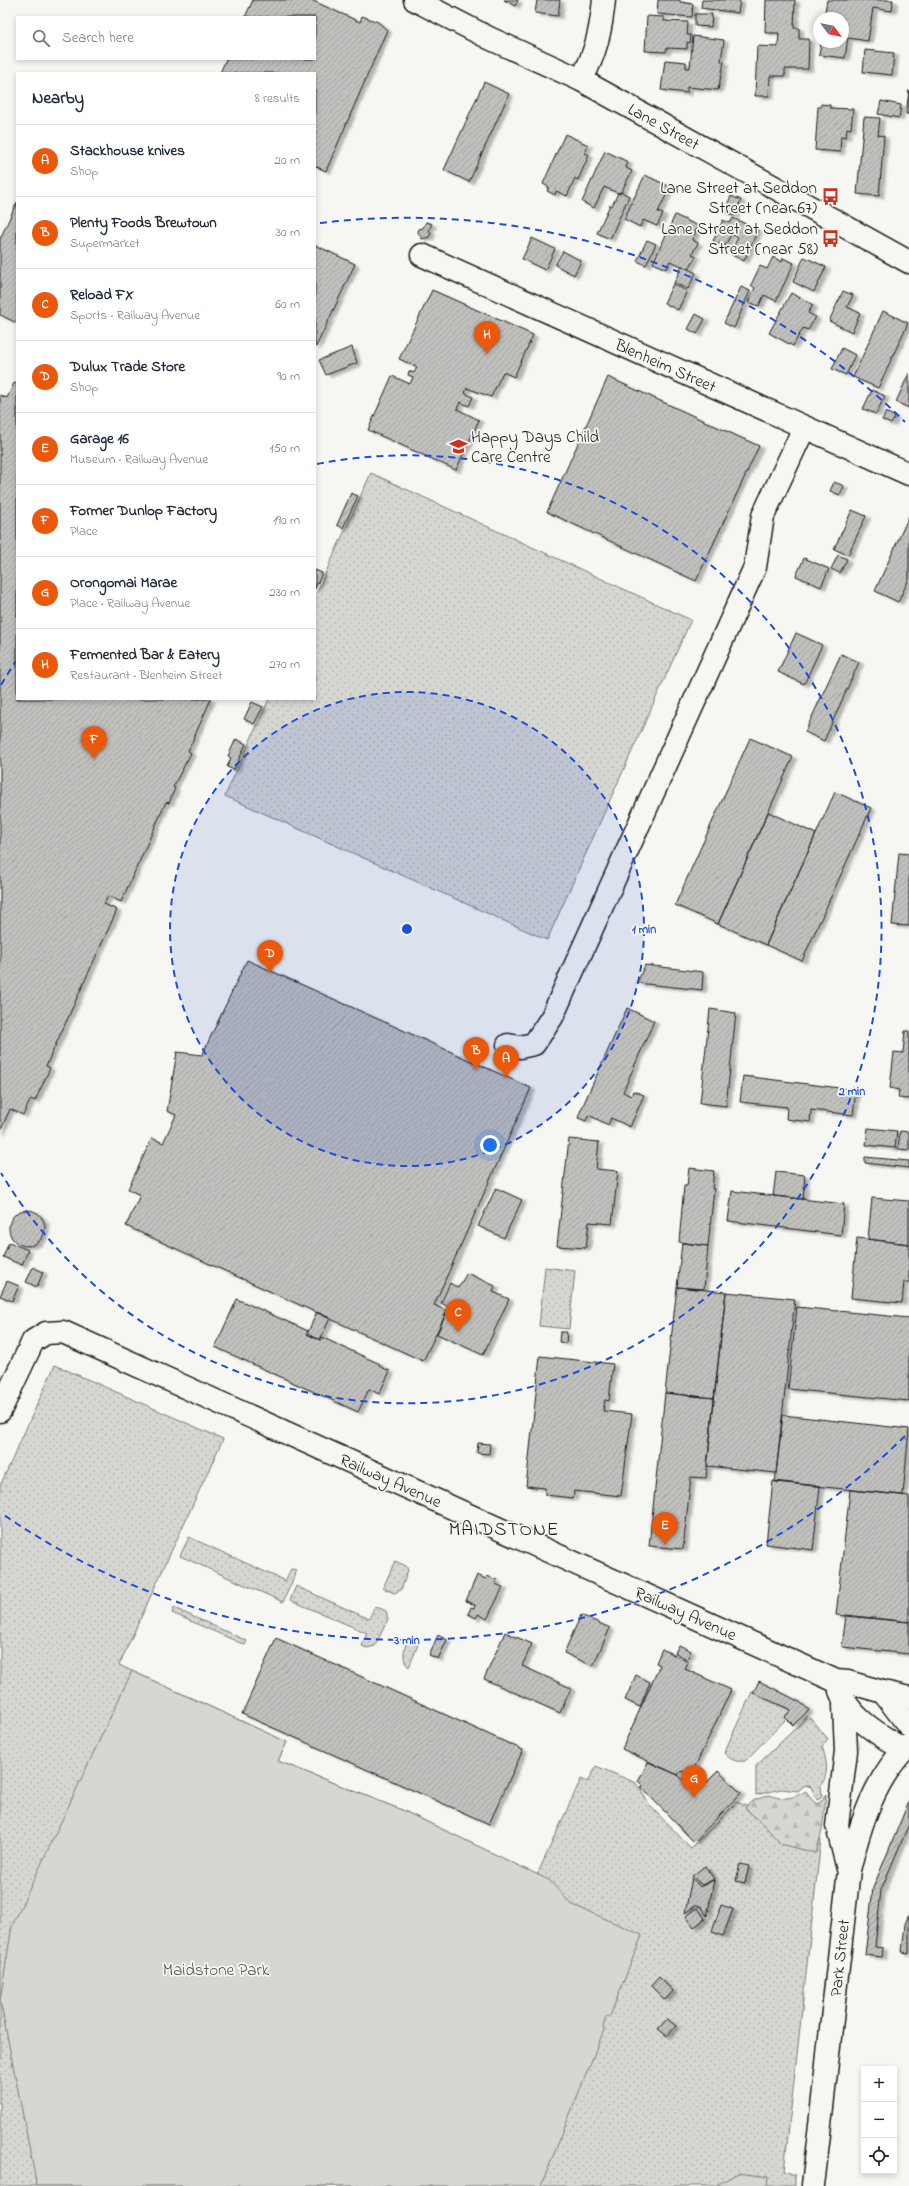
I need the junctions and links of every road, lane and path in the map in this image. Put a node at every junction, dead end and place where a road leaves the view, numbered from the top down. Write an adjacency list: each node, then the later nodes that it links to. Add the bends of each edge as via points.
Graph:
1 (414, 0): 3 (street, Lane Street)
2 (604, 0): 3 (street, via 600,35)
3 (581, 80): 5 (street, Lane Street)
4 (422, 255): 6 (street, Blenheim Street)
5 (909, 262)
6 (804, 428): 7 (street, Blenheim Street); 8 (street, via 763,516 756,567 552,1017 534,1044 520,1047)
7 (909, 474)
8 (508, 1045)
9 (0, 1411): 10 (street, Railway Avenue, via 33,1341 42,1334 51,1332 69,1335)
10 (836, 1681): 11 (street, Railway Avenue); 13 (street)
11 (883, 1692): 12 (street, Railway Avenue); 14 (street)
12 (909, 1698)
13 (844, 1705): 15 (street, via 868,1726); 16 (street, via 846,1751 837,1826)
14 (909, 1726)
15 (906, 1748): 16 (street, Park Street, via 889,1766 867,1811)
16 (849, 1870): 17 (street, Park Street)
17 (814, 2186)

